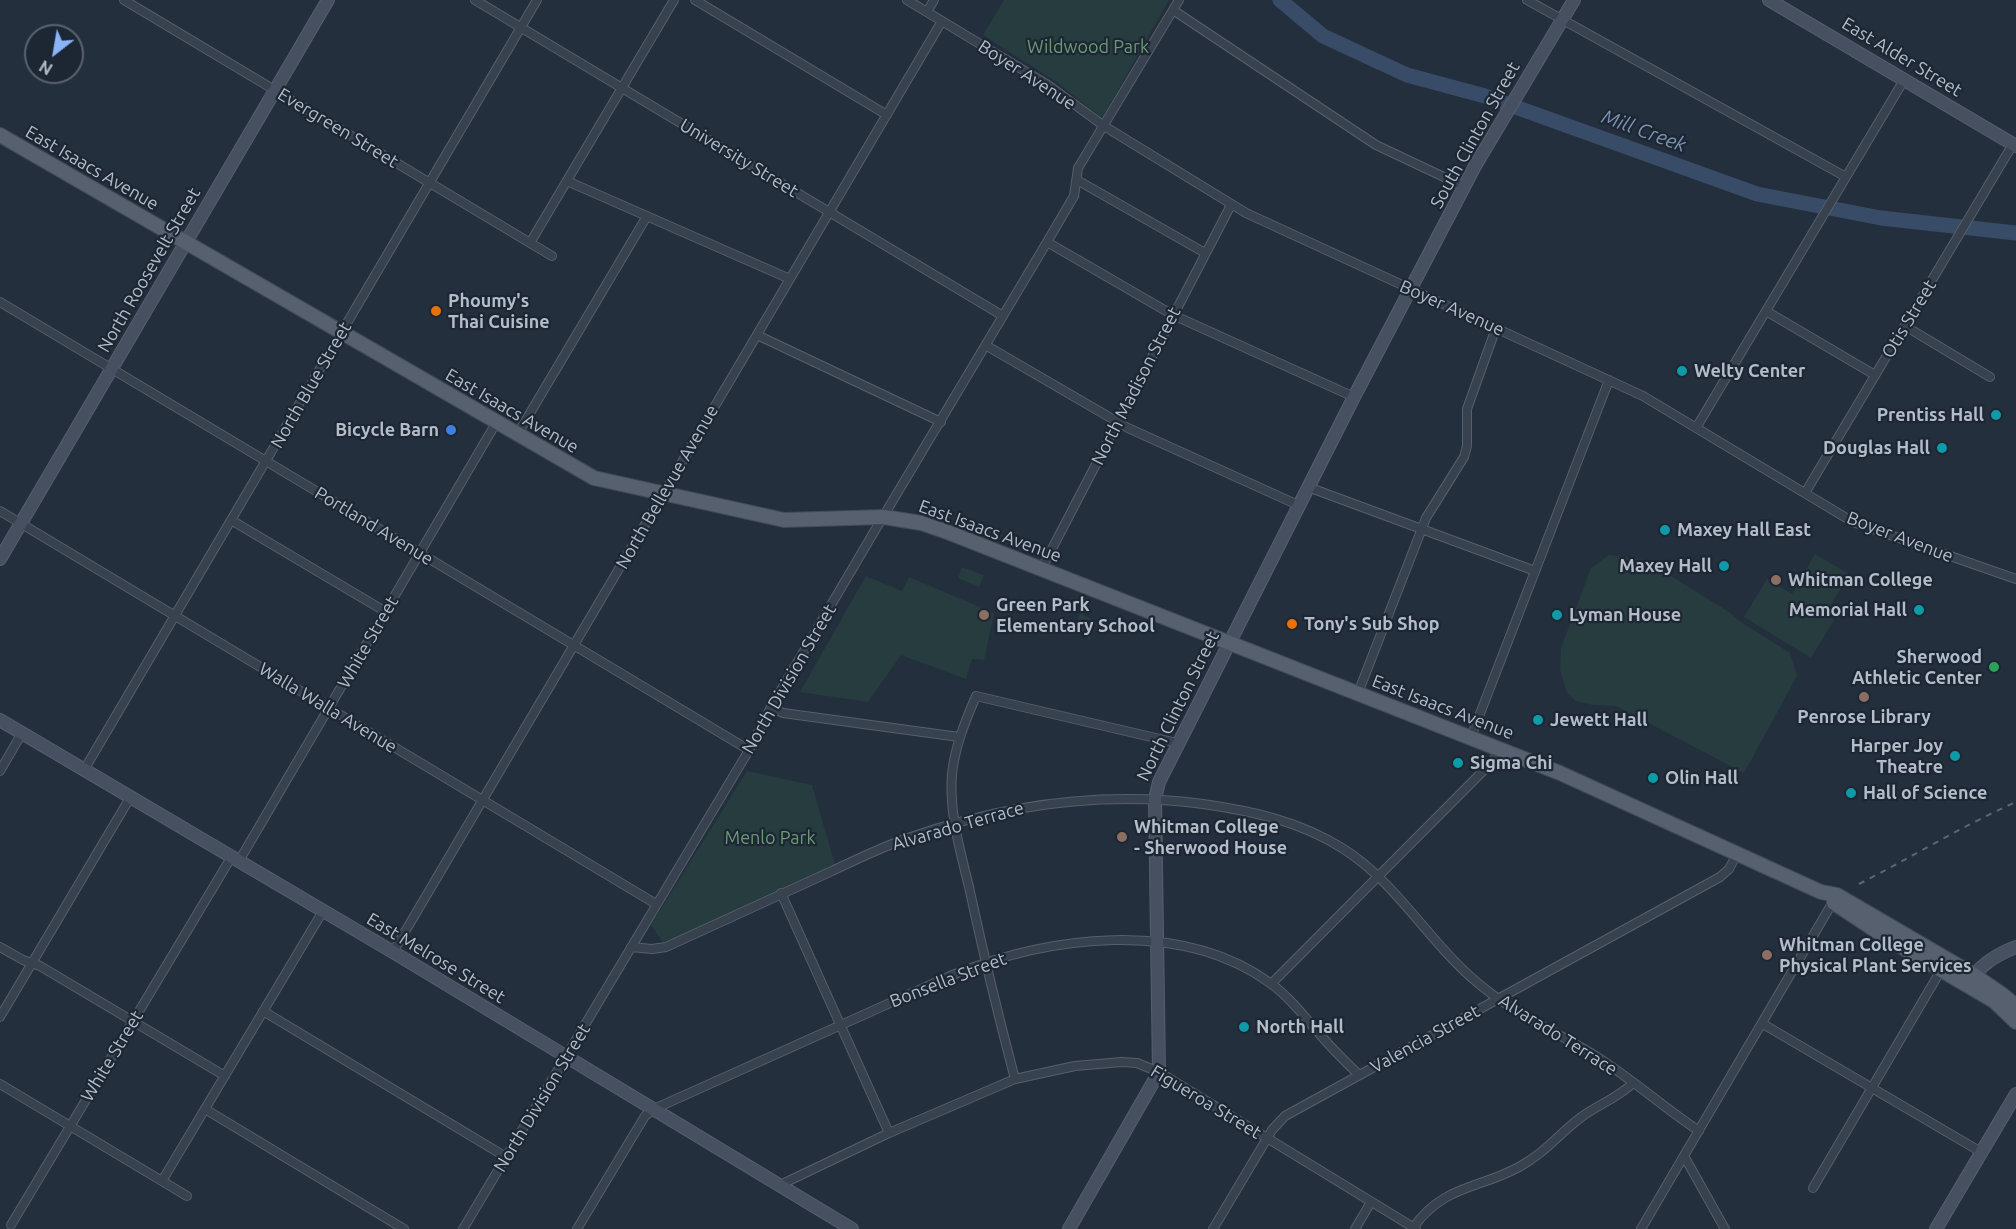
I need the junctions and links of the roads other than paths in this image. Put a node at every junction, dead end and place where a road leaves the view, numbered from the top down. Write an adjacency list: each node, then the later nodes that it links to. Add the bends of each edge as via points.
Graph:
1 (124, 0): 20 (street, Evergreen Street)
2 (328, 0): 20 (main road, North Roosevelt Street)
3 (475, 0): 17 (street, University Street)
4 (537, 0): 17 (street, North Blue Street)
5 (674, 0): 19 (street)
6 (695, 0): 21 (street)
7 (906, 0): 14 (street, Boyer Avenue)
8 (934, 0): 14 (street)
9 (1179, 0): 13 (street, North Division Street)
10 (1527, 0): 16 (street)
11 (1574, 0): 16 (main road, South Clinton Street)
12 (1771, 0): 18 (main road, East Alder Street)
13 (1173, 10): 22 (street, North Division Street); 29 (street, via 1376,145)
14 (927, 12): 15 (street, Boyer Avenue)
15 (942, 21): 21 (street, North Bellevue Avenue); 22 (street, Boyer Avenue, via 1048,85)
16 (1562, 21): 25 (street); 29 (main road, South Clinton Street)
17 (521, 28): 19 (street, University Street); 28 (street, North Blue Street)
18 (1904, 80): 24 (main road, East Alder Street); 25 (street)
19 (622, 87): 26 (street); 31 (street, University Street)
20 (275, 91): 28 (street, Evergreen Street); 34 (main road, North Roosevelt Street)
21 (886, 115): 31 (street, North Bellevue Avenue)
22 (1104, 126): 27 (street, North Division Street, via 1078,168); 30 (street, Boyer Avenue)
23 (0, 135): 34 (main road, East Isaacs Avenue)
24 (2014, 145): 44 (street, Otis Street)
25 (1846, 177): 41 (street)
26 (567, 180): 32 (street); 35 (street)
27 (1077, 180): 33 (street, North Division Street, via 1074,196); 36 (street)
28 (429, 183): 35 (street, Evergreen Street); 46 (street, North Blue Street)
29 (1465, 187): 39 (main road, South Clinton Street)
30 (1231, 205): 36 (street, North Madison Street); 39 (street, Boyer Avenue)
31 (829, 212): 38 (street, North Bellevue Avenue); 43 (street, University Street)
32 (647, 216): 38 (street); 58 (street)
33 (1047, 242): 42 (street); 43 (street, North Division Street)
34 (186, 243): 46 (main road, East Isaacs Avenue); 49 (main road, North Roosevelt Street)
35 (530, 243): 37 (street, Evergreen Street)
36 (1205, 253): 42 (street, North Madison Street)
37 (552, 256)
38 (790, 279): 47 (street, North Bellevue Avenue)
39 (1412, 290): 45 (street, Boyer Avenue); 53 (main road, North Clinton Street)
40 (0, 302): 49 (street, Portland Avenue)
41 (1766, 311): 50 (street); 57 (street)
42 (1173, 315): 53 (street); 55 (street, North Madison Street)
43 (1003, 316): 48 (street, North Division Street)
44 (1905, 326): 50 (street, Otis Street); 51 (street)
45 (1496, 328): 52 (street, Boyer Avenue); 68 (street, via 1467,409 1464,456 1431,507)
46 (341, 333): 56 (main road, East Isaacs Avenue); 59 (street, North Blue Street)
47 (757, 335): 54 (street); 62 (street, North Bellevue Avenue)
48 (987, 345): 54 (street, North Division Street); 55 (street)
49 (111, 369): 59 (street, Portland Avenue); 67 (main road, North Roosevelt Street)
50 (1875, 375): 61 (street, Otis Street)
51 (1990, 377)
52 (1610, 380): 57 (street, Boyer Avenue); 72 (street)
53 (1354, 397): 60 (main road, North Clinton Street)
54 (941, 422): 65 (street, North Division Street)
55 (1118, 422): 63 (street); 71 (street, North Madison Street)
56 (496, 423): 58 (main road, East Isaacs Avenue); 69 (street, White Street)
57 (1696, 428): 61 (street, Boyer Avenue)
58 (518, 435): 62 (main road, East Isaacs Avenue, via 594,478)
59 (266, 461): 66 (street, North Blue Street); 69 (street, Portland Avenue)
60 (1308, 487): 63 (main road, North Clinton Street); 68 (street)
61 (1805, 493): 73 (street, Boyer Avenue, via 1860,525)
62 (663, 495): 65 (main road, East Isaacs Avenue, via 784,520); 77 (street, North Bellevue Avenue)
63 (1298, 506): 76 (main road, North Clinton Street)
64 (0, 511): 67 (street, Walla Walla Avenue)
65 (884, 517): 71 (main road, East Isaacs Avenue, via 936,528); 80 (street, North Division Street)
66 (231, 520): 74 (street); 75 (street, North Blue Street)
67 (21, 524): 70 (main road, North Roosevelt Street); 75 (street, Walla Walla Avenue)
68 (1422, 529): 72 (street); 78 (street)
69 (420, 554): 74 (street, White Street); 77 (street, Portland Avenue)
70 (0, 559)
71 (1041, 568): 76 (main road, East Isaacs Avenue)
72 (1535, 571): 84 (street)
73 (2016, 579)
74 (386, 612): 79 (street, White Street)
75 (175, 616): 79 (street, Walla Walla Avenue); 88 (street, North Blue Street)
76 (1229, 642): 78 (main road, East Isaacs Avenue); 85 (main road, North Clinton Street)
77 (574, 645): 87 (street, Portland Avenue); 92 (street, North Bellevue Avenue)
78 (1358, 693): 84 (main road, East Isaacs Avenue)
79 (329, 708): 92 (street, Walla Walla Avenue); 95 (street, White Street)
80 (771, 708): 83 (street, via 783,713); 87 (street, North Division Street)
81 (0, 720): 82 (main road, East Melrose Street)
82 (22, 733): 88 (main road, East Melrose Street); 89 (street)
83 (959, 737): 85 (street, via 976,696); 93 (street, via 951,796)
84 (1471, 737): 86 (main road, East Isaacs Avenue)
85 (1178, 743): 91 (main road, North Clinton Street)
86 (1501, 749): 94 (main road, East Isaacs Avenue); 96 (street)
87 (749, 750): 99 (street, North Division Street)
88 (84, 770): 90 (main road, East Melrose Street)
89 (0, 771)
90 (131, 796): 95 (main road, East Melrose Street); 107 (street)
91 (1155, 799): 93 (street, Alvarado Terrace, via 1045,804); 96 (street, Alvarado Terrace, via 1243,810 1289,822 1342,848); 101 (main road, North Clinton Street)
92 (482, 801): 99 (street, Walla Walla Avenue); 105 (street, North Bellevue Avenue)
93 (955, 824): 97 (street, Alvarado Terrace, via 881,848); 106 (street)
94 (1737, 854): 98 (main road, East Isaacs Avenue); 111 (street, Valencia Street, via 1720,877)
95 (236, 858): 100 (main road, East Melrose Street); 115 (street, White Street)
96 (1378, 876): 110 (street); 111 (street, Alvarado Terrace, via 1452,960)
97 (782, 893): 103 (street, Alvarado Terrace, via 666,947); 117 (street)
98 (1835, 898): 108 (main road, East Isaacs Avenue, via 1890,940); 109 (main road, East Isaacs Avenue); 118 (street)
99 (656, 904): 103 (street, North Division Street)
100 (323, 910): 105 (main road, East Melrose Street); 113 (street)
101 (1156, 941): 106 (street, Bonsella Street, via 1062,945); 110 (street, Bonsella Street, via 1222,956); 120 (main road, North Clinton Street)
102 (0, 947): 107 (street)
103 (632, 947): 119 (street, North Division Street)
104 (2016, 947): 109 (main road, via 1994,957)
105 (393, 952): 119 (main road, East Melrose Street)
106 (985, 962): 117 (street, Bonsella Street); 123 (street)
107 (32, 963): 114 (street); 115 (street)
108 (1941, 970): 109 (main road, East Isaacs Avenue); 126 (street)
109 (1971, 980): 112 (main road, East Isaacs Avenue, via 2003,995); 116 (main road, East Isaacs Avenue)
110 (1271, 984): 121 (street, Bonsella Street)
111 (1498, 999): 121 (street, Valencia Street); 124 (street, Alvarado Terrace, via 1594,1055)
112 (2016, 1006)
113 (263, 1011): 122 (street); 136 (street)
114 (0, 1017)
115 (133, 1022): 122 (street); 130 (street, White Street)
116 (2016, 1022)
117 (840, 1024): 129 (street, Bonsella Street); 132 (street)
118 (1763, 1024): 126 (street); 131 (street)
119 (566, 1057): 129 (main road, East Melrose Street); 136 (street, North Division Street)
120 (1160, 1072): 123 (street, Figueroa Street, via 1137,1063 1111,1063); 133 (street, Figueroa Street); 148 (main road)
121 (1359, 1075): 133 (street, Valencia Street, via 1285,1116)
122 (225, 1076): 128 (street)
123 (1014, 1079): 132 (street, Figueroa Street)
124 (1633, 1083): 131 (street, Alvarado Terrace); 143 (street, via 1583,1116 1538,1156 1449,1195 1426,1212)
125 (0, 1084): 130 (street)
126 (1872, 1088): 134 (street); 139 (street)
127 (2016, 1094): 134 (main road)
128 (205, 1109): 137 (street); 144 (street)
129 (654, 1109): 138 (main road, East Melrose Street); 146 (street, Bonsella Street, via 645,1116)
130 (70, 1126): 137 (street); 142 (street, White Street)
131 (1699, 1131): 135 (street)
132 (889, 1133): 138 (street, Figueroa Street)
133 (1267, 1138): 141 (street, Figueroa Street); 149 (street, Valencia Street)
134 (1981, 1152): 153 (main road)
135 (1684, 1156): 151 (street); 152 (street)
136 (506, 1157): 145 (street, North Division Street)
137 (162, 1181): 140 (street)
138 (780, 1185): 147 (main road, East Melrose Street)
139 (1813, 1188)
140 (187, 1196)
141 (1371, 1202): 143 (street, Figueroa Street); 150 (street)
142 (10, 1225)
143 (1414, 1228)
144 (404, 1229)
145 (463, 1229)
146 (577, 1229)
147 (852, 1229)
148 (1068, 1229)
149 (1213, 1229)
150 (1355, 1229)
151 (1641, 1229)
152 (1725, 1229)
153 (1936, 1229)

